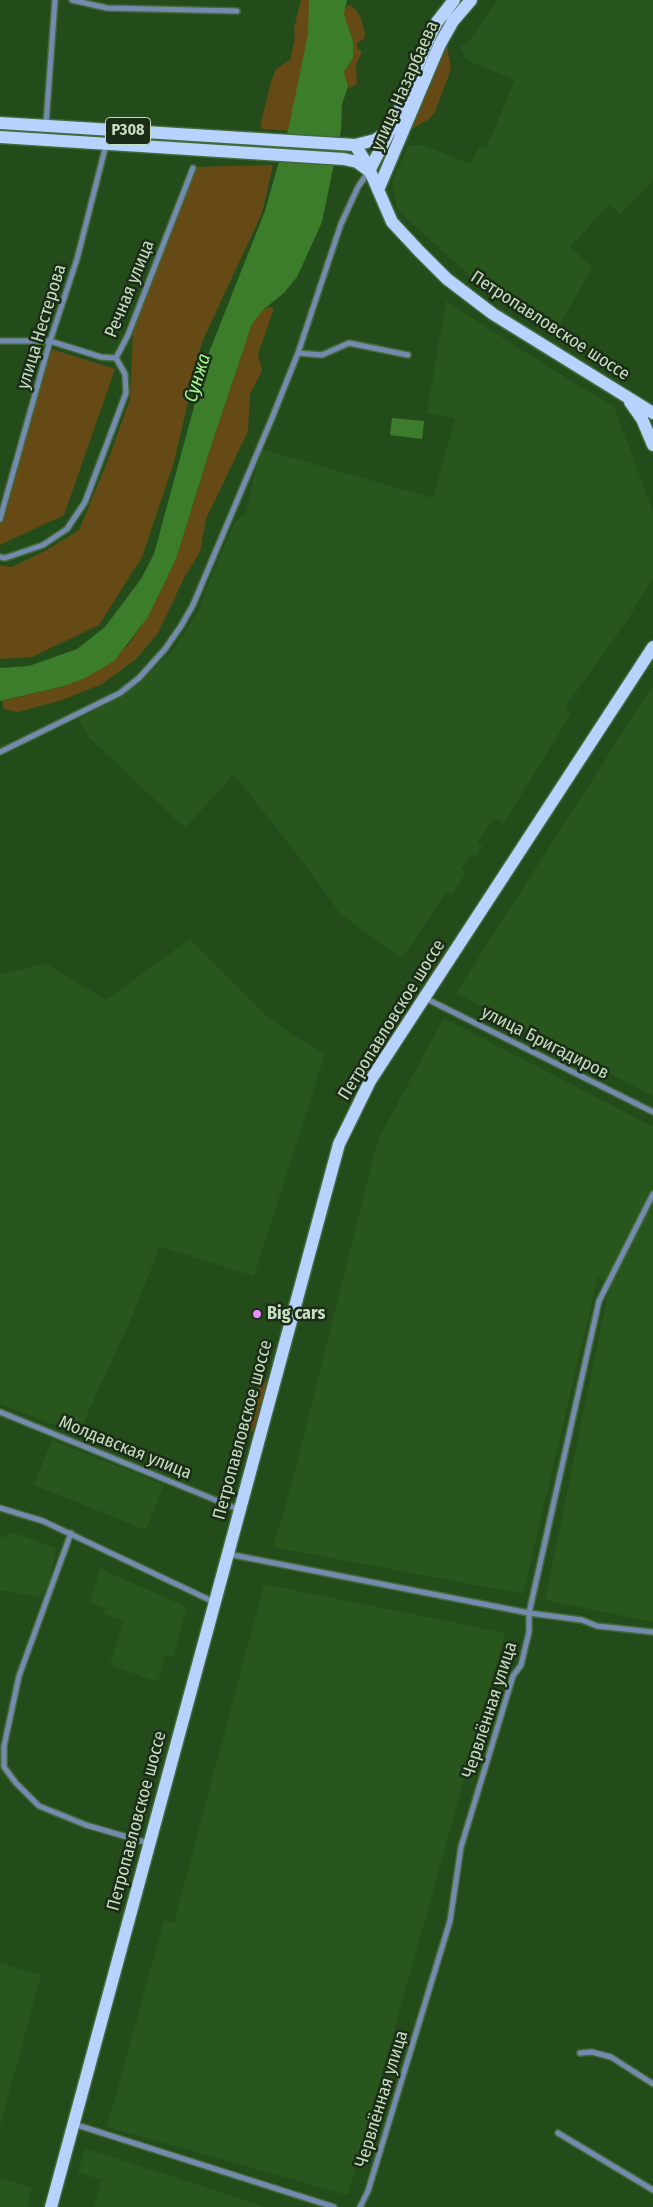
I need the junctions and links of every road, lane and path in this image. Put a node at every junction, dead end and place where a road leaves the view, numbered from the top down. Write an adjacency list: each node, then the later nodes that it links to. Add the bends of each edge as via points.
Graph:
1 (55, 0): 7 (street)
2 (72, 0): 5 (street, via 107,8)
3 (454, 0): 8 (main road, улица Назарбаева, via 428,38)
4 (471, 0): 12 (main road, улица Назарбаева, via 453,21 440,44)
5 (237, 10)
6 (0, 123): 7 (main road, P308)
7 (46, 126): 11 (main road, P308)
8 (390, 130): 11 (main road, via 375,140); 14 (main road, улица Назарбаева)
9 (0, 137): 10 (main road, P308)
10 (107, 142): 14 (main road, P308, via 344,158); 17 (street, улица Нестерова, via 77,259)
11 (349, 144): 14 (main road, Петропавловское шоссе, via 364,156)
12 (396, 150): 14 (main road); 15 (main road, улица Назарбаева)
13 (193, 168): 20 (street, Речная улица)
14 (369, 171): 15 (main road, Петропавловское шоссе); 18 (street, via 341,224)
15 (378, 190): 21 (main road, Петропавловское шоссе, via 392,222 447,279 487,310)
16 (0, 341): 17 (street)
17 (50, 341): 20 (street, via 101,357); 24 (street, улица Нестерова)
18 (298, 352): 19 (street, via 322,355 349,343); 27 (street, via 193,605 165,649 139,678 120,693)
19 (408, 354)
20 (116, 358): 25 (street, Речная улица, via 125,374 126,393 85,502 68,529 43,545)
21 (628, 398): 22 (main road); 23 (main road, Петропавловское шоссе)
22 (653, 414)
23 (653, 445)
24 (0, 519)
25 (0, 557)
26 (653, 647): 28 (main road, Петропавловское шоссе)
27 (0, 752)
28 (424, 998): 29 (street, улица Бригадиров); 33 (main road, Петропавловское шоссе, via 370,1081 339,1144)
29 (653, 1112)
30 (653, 1194): 37 (street, Червлённая улица, via 599,1301)
31 (0, 1412): 33 (street, Молдавская улица)
32 (0, 1508): 34 (street)
33 (240, 1510): 35 (main road, Петропавловское шоссе)
34 (71, 1533): 36 (street); 39 (street, via 19,1676 4,1746 4,1766 39,1806 86,1825)
35 (228, 1554): 36 (main road, Петропавловское шоссе); 37 (street)
36 (214, 1602): 39 (main road, Петропавловское шоссе)
37 (529, 1613): 38 (street, via 582,1620 597,1626); 47 (street, Червлённая улица, via 529,1632 520,1664 513,1676 461,1846 450,1921 368,2191)
38 (653, 1632)
39 (150, 1843): 42 (main road, Петропавловское шоссе)
40 (580, 2053): 41 (street, via 592,2052 611,2057)
41 (653, 2084)
42 (73, 2124): 45 (main road, Петропавловское шоссе); 46 (street)
43 (558, 2134): 44 (street)
44 (653, 2190)
45 (51, 2207)
46 (334, 2207)
47 (360, 2207)

